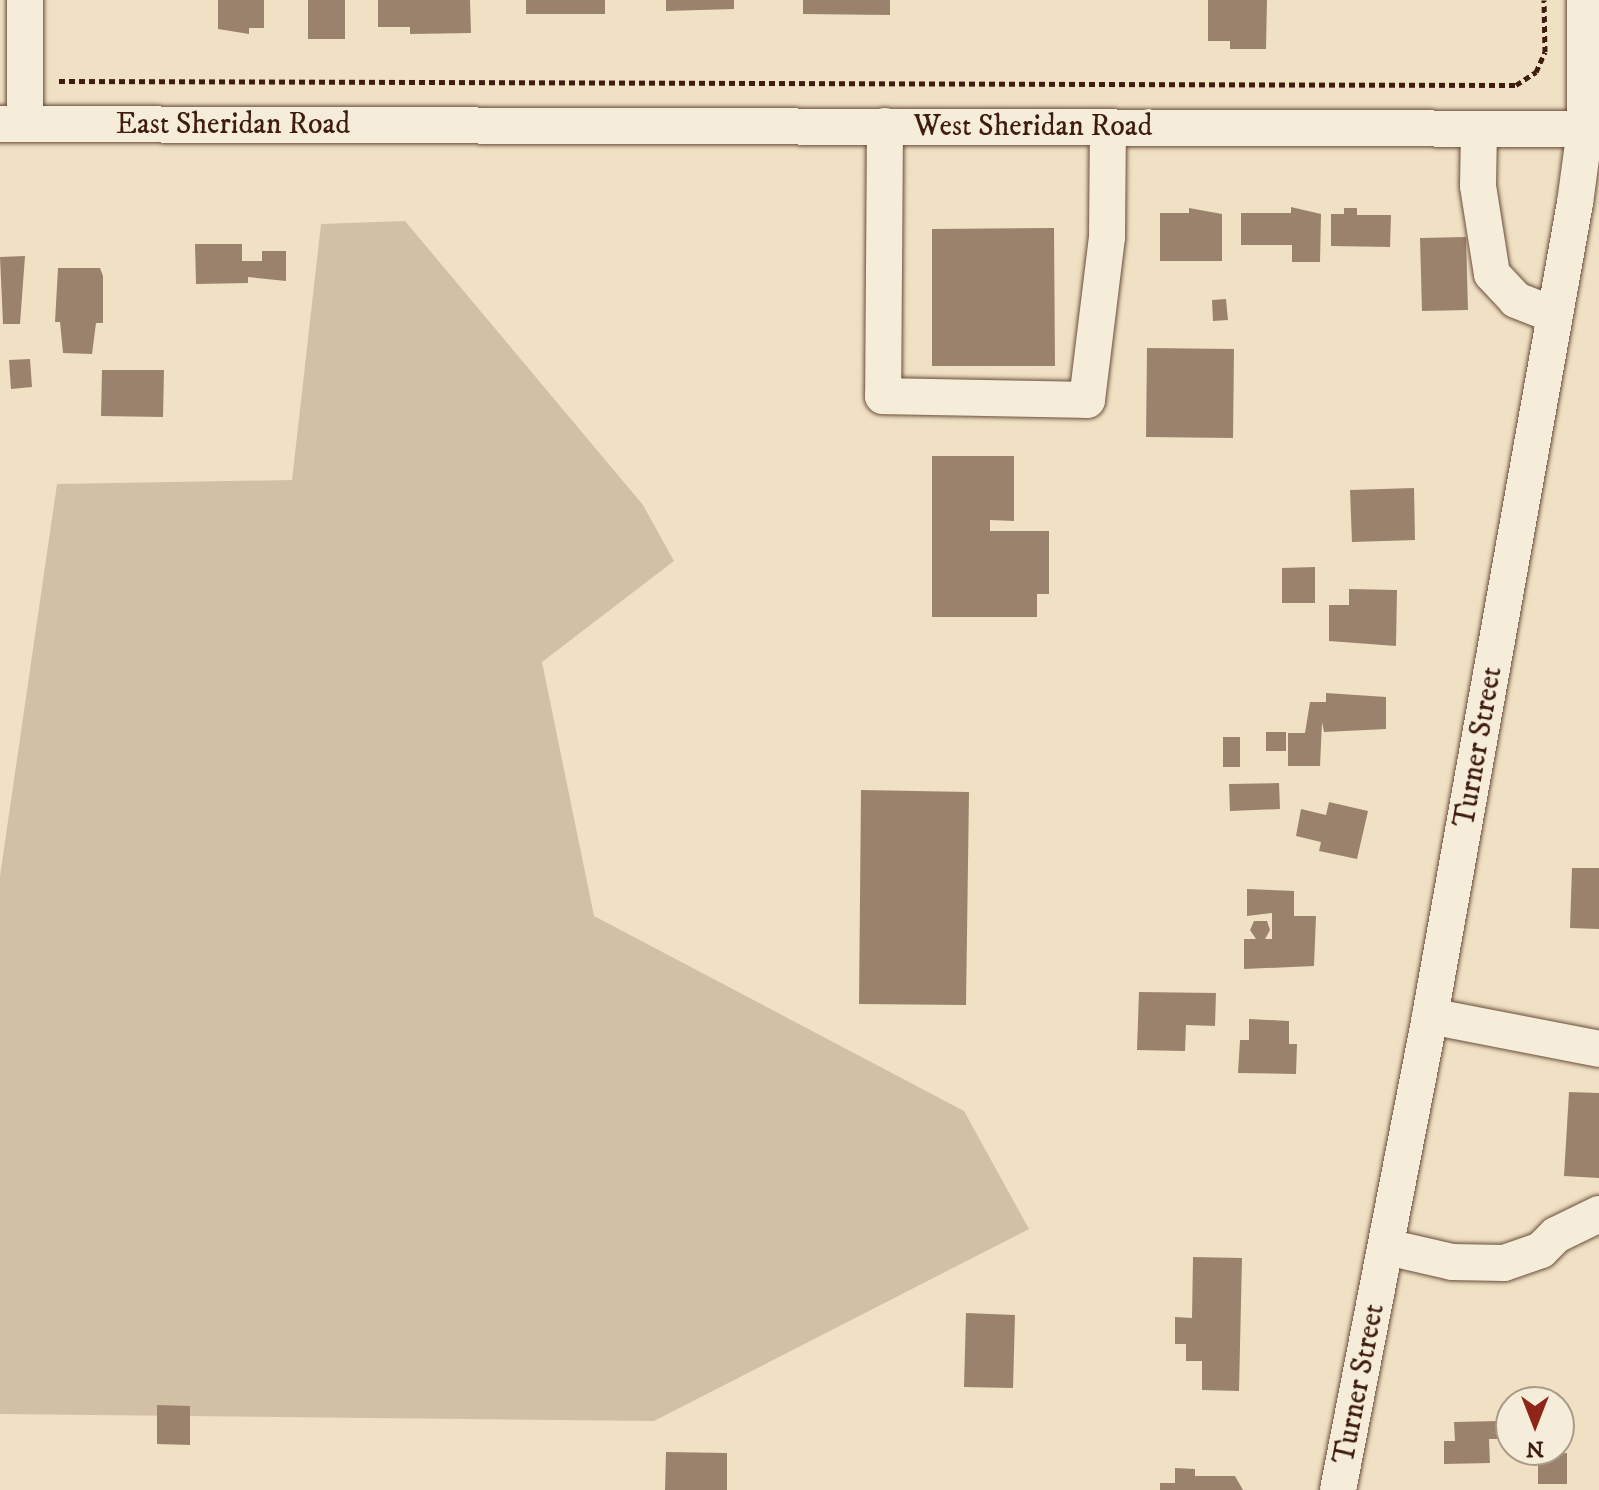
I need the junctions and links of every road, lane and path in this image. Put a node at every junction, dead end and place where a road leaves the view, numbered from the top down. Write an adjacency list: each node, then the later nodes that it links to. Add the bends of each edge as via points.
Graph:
1 (25, 0): 4 (street)
2 (1544, 0): 4 (path, via 1545,52 1536,72 1516,85)
3 (1585, 0): 10 (street, Turner Street)
4 (24, 81): 5 (street)
5 (12, 124): 6 (street, East Sheridan Road)
6 (467, 126): 7 (street, West Sheridan Road)
7 (885, 126): 8 (street, West Sheridan Road); 8 (street, via 883,396 1087,400 1107,237)
8 (1108, 127): 9 (street, West Sheridan Road)
9 (1479, 129): 10 (street, West Sheridan Road); 11 (street, via 1478,186 1492,274 1516,300)
10 (1592, 129): 11 (street, Turner Street)
11 (1554, 315): 12 (street, Turner Street)
12 (1430, 1016): 13 (street); 15 (street, Turner Street)
13 (1599, 1049)
14 (1599, 1214): 15 (street, via 1556,1235 1541,1250 1504,1263 1452,1262)
15 (1387, 1247): 16 (street, Turner Street)
16 (1338, 1490)

